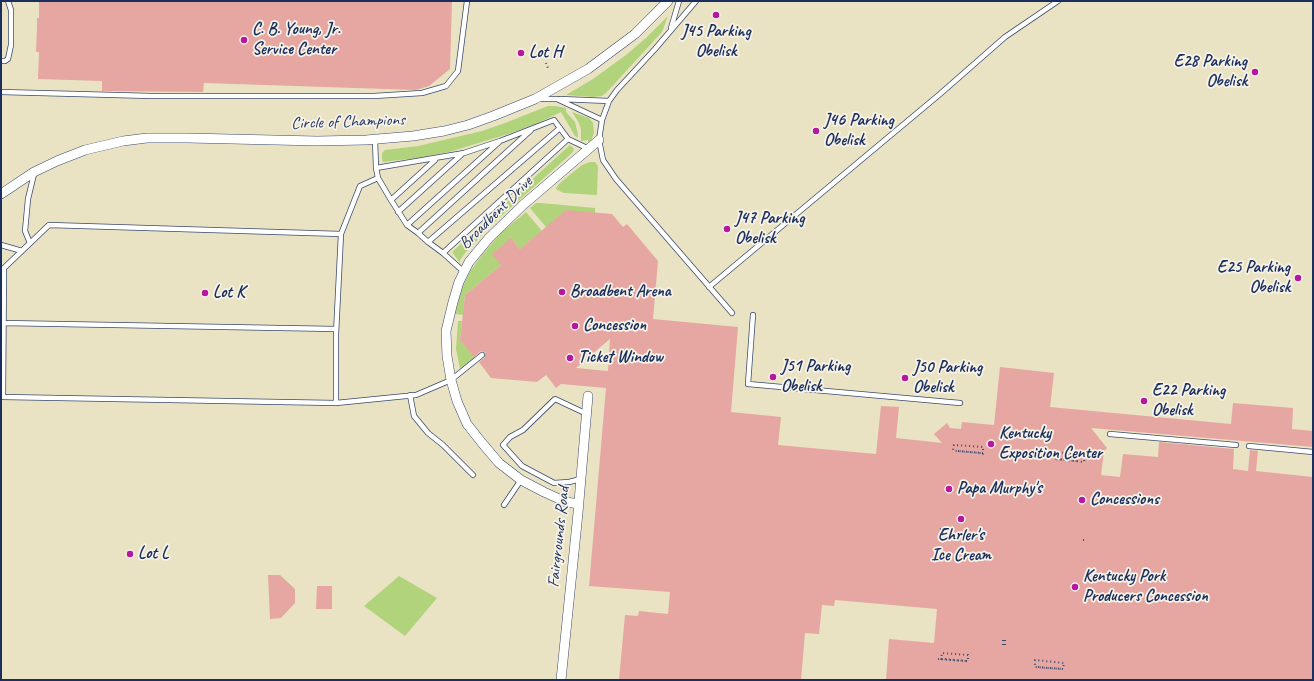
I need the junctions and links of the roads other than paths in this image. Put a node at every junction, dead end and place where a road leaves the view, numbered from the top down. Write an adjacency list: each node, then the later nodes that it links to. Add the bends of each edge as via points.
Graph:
1 (8, 1): 8 (lane, via 11,10 10,45 8,59)
2 (467, 1): 9 (lane, via 458,72 446,86 422,93 366,96 152,96)
3 (668, 1): 10 (street, Circle of Champions, via 635,34 597,63)
4 (679, 1): 7 (lane)
5 (696, 1): 7 (lane)
6 (1058, 1): 38 (lane, via 1005,37)
7 (671, 30): 12 (lane)
8 (1, 61)
9 (1, 92)
10 (535, 99): 11 (lane); 17 (street, Circle of Champions, via 493,116 444,131)
11 (557, 99): 12 (lane); 13 (lane)
12 (609, 101): 13 (lane)
13 (602, 120): 18 (lane)
14 (534, 128): 15 (lane, via 554,120); 19 (lane); 30 (lane)
15 (560, 128): 16 (lane); 32 (lane)
16 (568, 139): 20 (lane); 36 (lane)
17 (375, 140): 23 (lane); 24 (street, Circle of Champions, via 147,138 85,150)
18 (599, 140): 20 (street, Broadbent Drive); 38 (lane, via 603,160 616,179)
19 (500, 141): 21 (lane); 29 (lane)
20 (589, 149): 37 (street, Broadbent Drive, via 523,205 489,238)
21 (464, 153): 22 (lane); 28 (lane)
22 (436, 159): 23 (lane); 27 (lane)
23 (376, 168): 25 (lane)
24 (34, 172): 26 (street, Circle of Champions); 33 (lane, via 25,231)
25 (378, 178): 27 (lane); 31 (lane, via 360,186)
26 (1, 194)
27 (391, 200): 28 (lane)
28 (398, 212): 29 (lane)
29 (407, 225): 30 (lane)
30 (418, 233): 32 (lane)
31 (341, 234): 33 (lane, via 49,225); 42 (lane)
32 (428, 242): 36 (lane)
33 (30, 243): 35 (lane)
34 (1, 246): 35 (lane)
35 (22, 251): 41 (lane, via 4,268)
36 (443, 253): 37 (lane)
37 (464, 272): 44 (street, Broadbent Drive, via 452,302 446,331 446,356)
38 (709, 287): 39 (lane)
39 (732, 313)
40 (753, 315): 48 (lane, via 748,384)
41 (3, 323): 42 (lane); 47 (lane, via 3,397)
42 (336, 329): 47 (lane)
43 (482, 355): 44 (lane)
44 (451, 380): 45 (lane); 56 (street, Broadbent Drive, via 468,424 499,463)
45 (410, 395): 47 (lane); 54 (lane, via 414,416 428,433)
46 (588, 396): 49 (street, Fairgrounds Road)
47 (336, 403)
48 (960, 403)
49 (587, 414): 55 (street, Fairgrounds Road); 55 (lane, via 555,399 503,445 522,466 554,483)
50 (1110, 434): 51 (lane)
51 (1236, 445)
52 (1249, 446): 53 (lane)
53 (1313, 452)
54 (473, 475)
55 (581, 479): 57 (street, Fairgrounds Road)
56 (520, 480): 57 (street, Broadbent Drive, via 566,502); 58 (lane)
57 (579, 504): 59 (street, Fairgrounds Road)
58 (504, 505)
59 (561, 680)

